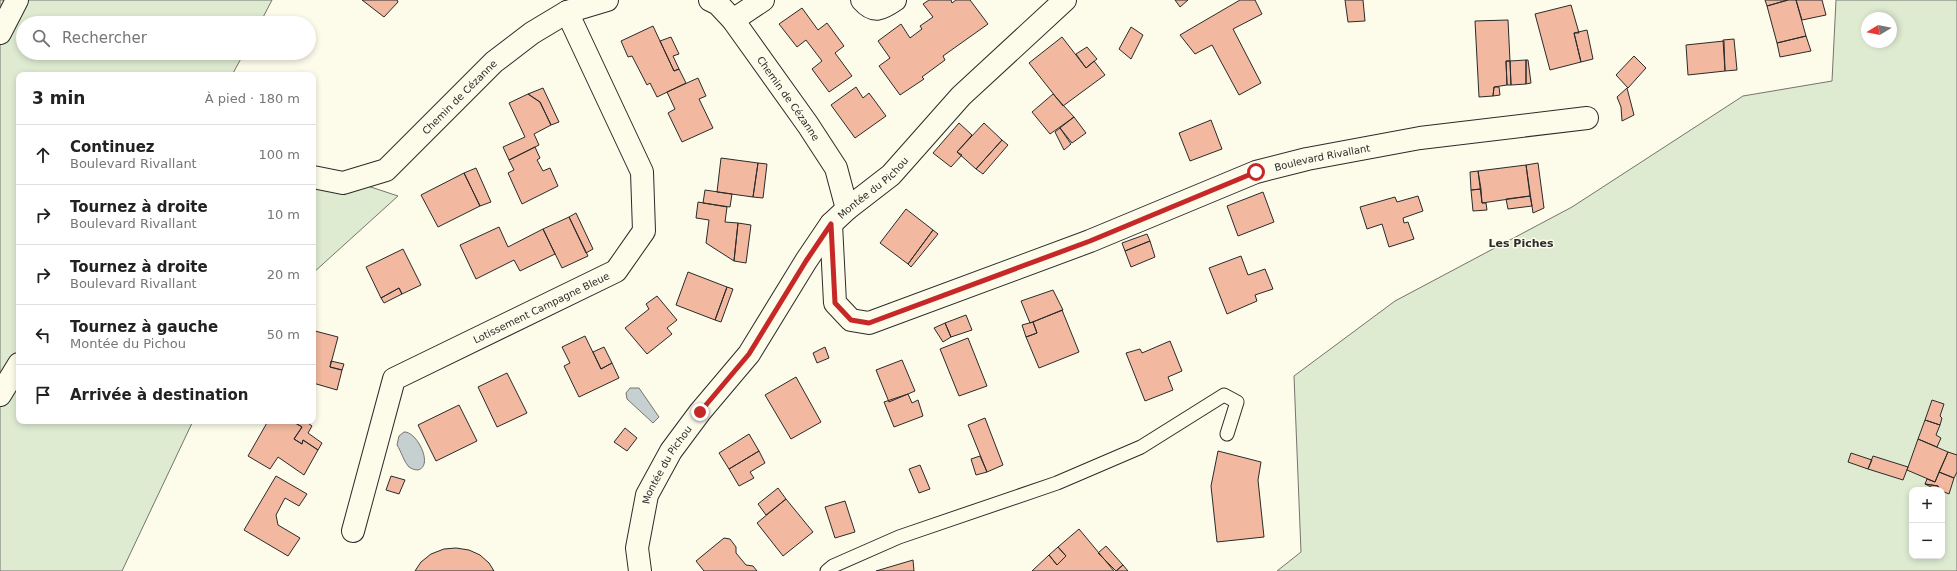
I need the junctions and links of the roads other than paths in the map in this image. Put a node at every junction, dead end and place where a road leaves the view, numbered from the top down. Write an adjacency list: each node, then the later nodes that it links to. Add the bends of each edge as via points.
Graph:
1 (17, 0): 10 (street)
2 (607, 0): 8 (street, Chemin de Cézanne)
3 (710, 0): 9 (street, Chemin de Cézanne, via 718,4)
4 (763, 0): 9 (street)
5 (862, 0): 6 (street, via 875,9 883,8)
6 (895, 0)
7 (1065, 0): 13 (street, Montée du Pichou, via 961,96 891,175)
8 (567, 12): 12 (street, Chemin de Cézanne, via 532,33 494,62 386,170 343,183); 17 (street, Lotissement Campagne Bleue, via 642,172 644,231 616,271 394,379)
9 (733, 20): 13 (street, Chemin de Cézanne, via 836,168)
10 (0, 33)
11 (1587, 118): 13 (street, Boulevard Rivallant, via 1420,138 1307,159 1256,172 1090,241 869,323 851,320 835,303)
12 (316, 178)
13 (839, 216): 18 (street, Montée du Pichou, via 806,261 749,354 670,451 647,494 637,548)
14 (16, 369): 15 (street)
15 (0, 395)
16 (1227, 434): 19 (lane, via 1237,402 1224,395 1134,450 1057,483 900,537)
17 (353, 531)
18 (640, 571)
19 (827, 571)

